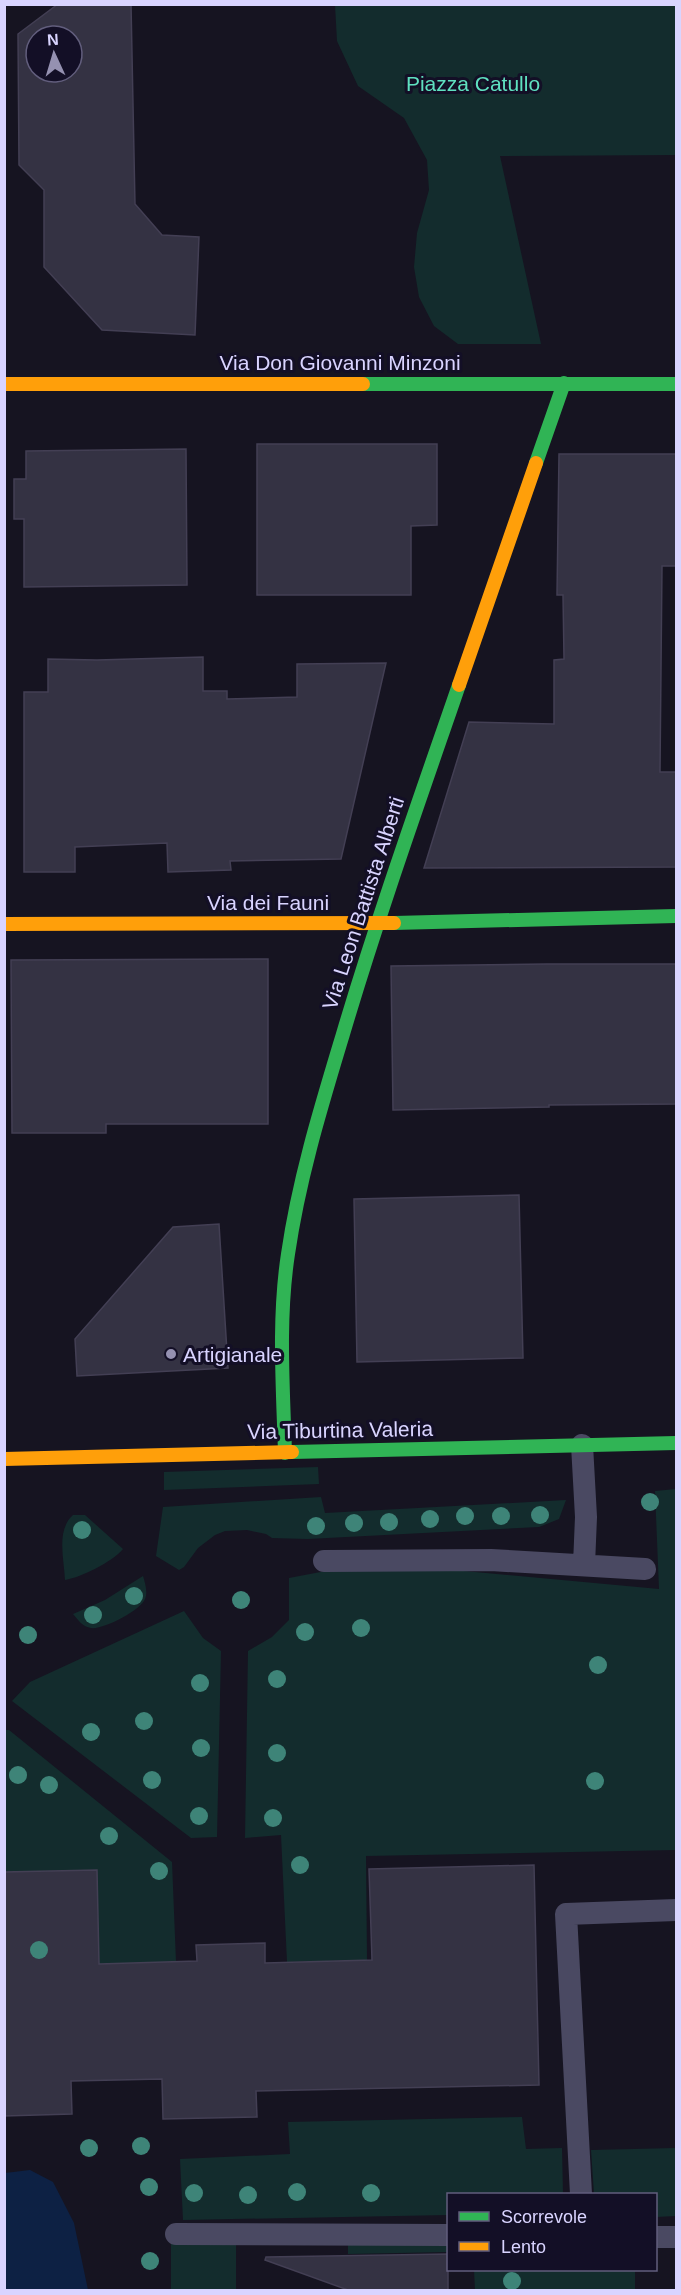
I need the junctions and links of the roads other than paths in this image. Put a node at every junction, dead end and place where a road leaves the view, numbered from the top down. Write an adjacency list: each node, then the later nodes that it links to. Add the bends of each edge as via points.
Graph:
1 (564, 383): 2 (street, Via Don Giovanni Minzoni); 3 (street, Via Don Giovanni Minzoni); 5 (street, Via Leon Battista Alberti)
2 (4, 384)
3 (676, 384)
4 (676, 916): 5 (street, Via dei Fauni)
5 (375, 923): 6 (street, Via dei Fauni); 9 (street, Via Leon Battista Alberti, via 307,1152 288,1253 282,1322)
6 (4, 924)
7 (676, 1443): 8 (street, Via Tiburtina Valeria)
8 (582, 1445): 9 (street, Via Tiburtina Valeria); 12 (lane)
9 (285, 1453): 10 (street, Via Tiburtina Valeria)
10 (4, 1460)
11 (324, 1561): 12 (lane, via 491,1560)
12 (584, 1565): 13 (lane)
13 (645, 1569)
14 (676, 1910): 15 (lane, via 566,1914)
15 (581, 2193)
16 (176, 2234): 17 (lane)
17 (447, 2235)
18 (657, 2237): 19 (lane)
19 (676, 2237)

